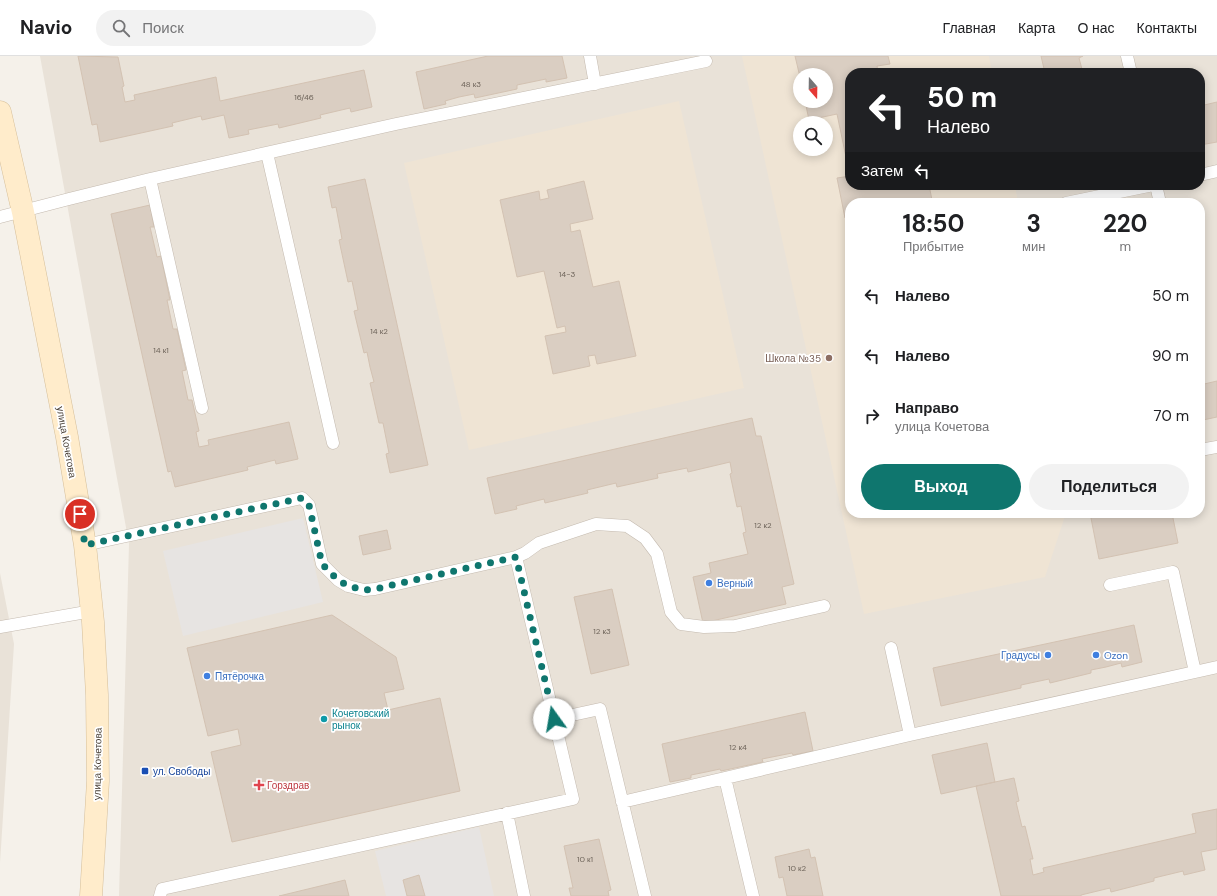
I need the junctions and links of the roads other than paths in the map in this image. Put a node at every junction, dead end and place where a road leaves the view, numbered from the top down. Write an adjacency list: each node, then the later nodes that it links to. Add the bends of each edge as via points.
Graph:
1 (590, 56): 5 (lane)
2 (1128, 56): 4 (lane)
3 (706, 61): 5 (lane)
4 (1130, 68)
5 (595, 84): 7 (lane)
6 (0, 112): 13 (main road, улица Кочетова)
7 (267, 153): 10 (lane); 16 (lane)
8 (1217, 171): 9 (lane)
9 (1205, 174)
10 (150, 179): 13 (lane); 15 (lane)
11 (1129, 190): 12 (lane)
12 (1090, 198)
13 (23, 212): 14 (lane); 19 (main road, улица Кочетова, via 67,437)
14 (0, 217)
15 (202, 408)
16 (333, 443)
17 (1217, 447): 18 (lane)
18 (1205, 449)
19 (85, 545): 20 (lane, via 302,498 309,505 322,564 348,586 364,590 375,589); 23 (main road, улица Кочетова)
20 (516, 557): 22 (lane, via 539,543 596,524 627,526 645,538 657,554 671,612 681,624 704,627 735,626); 28 (lane)
21 (1110, 585): 27 (lane, via 1173,572)
22 (824, 606)
23 (92, 611): 24 (lane); 33 (main road, улица Кочетова, via 97,694 98,781)
24 (0, 627)
25 (891, 648): 29 (lane)
26 (1217, 667): 27 (lane)
27 (1195, 672): 29 (lane)
28 (554, 719): 31 (lane, via 600,709); 32 (lane, via 573,799)
29 (910, 735): 30 (lane)
30 (725, 778): 31 (lane); 37 (lane)
31 (622, 802): 36 (lane)
32 (507, 813): 34 (lane, via 162,890); 35 (lane)
33 (91, 896)
34 (160, 896)
35 (524, 896)
36 (645, 896)
37 (753, 896)

